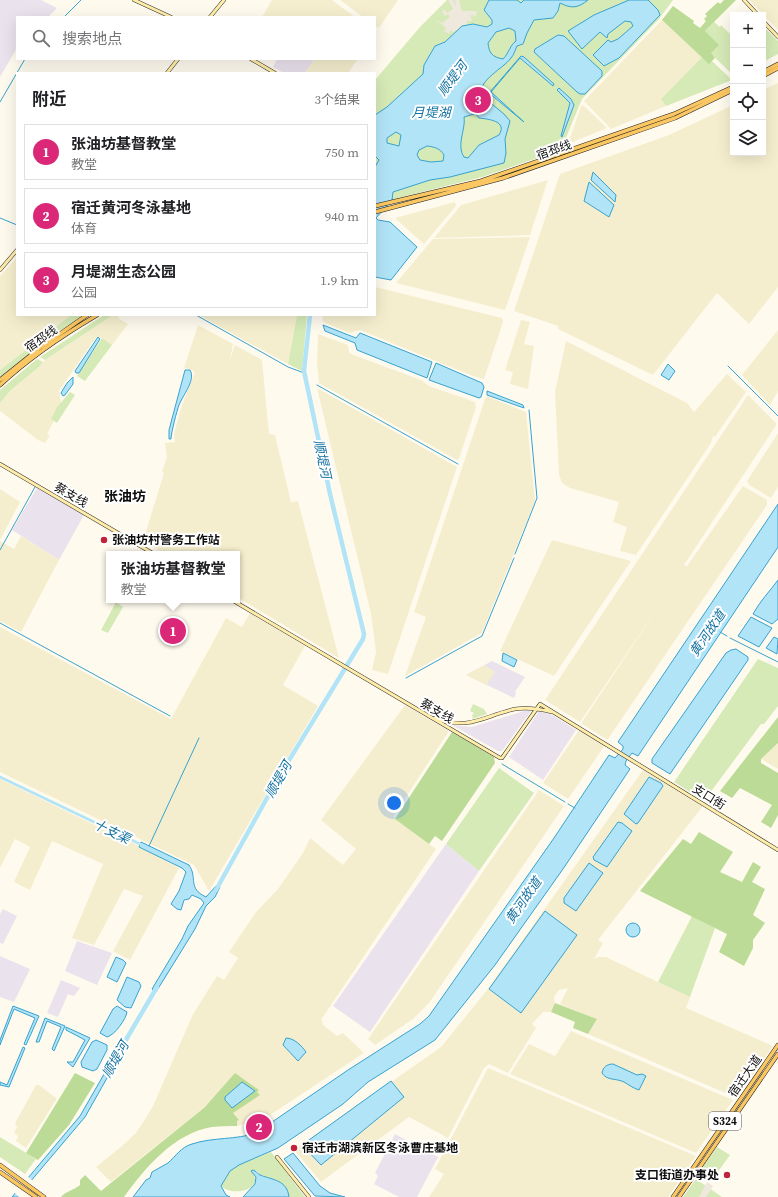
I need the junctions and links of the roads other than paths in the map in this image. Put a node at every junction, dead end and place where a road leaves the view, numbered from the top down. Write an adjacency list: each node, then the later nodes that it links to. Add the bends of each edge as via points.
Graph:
1 (134, 0): 5 (street)
2 (224, 0): 6 (street)
3 (744, 0): 4 (street)
4 (755, 12)
5 (169, 16)
6 (211, 16)
7 (766, 24): 8 (street)
8 (778, 37)
9 (177, 60): 14 (street)
10 (253, 60): 15 (street)
11 (778, 64): 13 (main road)
12 (778, 68): 16 (main road)
13 (766, 70)
14 (168, 72)
15 (273, 72)
16 (766, 74)
17 (730, 88): 19 (main road, 宿邳线, via 674,114 481,180)
18 (730, 91): 20 (main road, 宿邳线, via 675,118 503,178)
19 (376, 206)
20 (376, 212)
21 (16, 251): 22 (street)
22 (0, 270)
23 (86, 316): 25 (main road, 宿邳线)
24 (96, 316): 26 (main road, 宿邳线, via 18,368)
25 (0, 380)
26 (0, 385)
27 (0, 464): 28 (street, 蔡支线)
28 (149, 551)
29 (237, 603): 31 (street, 蔡支线)
30 (536, 709): 31 (street, via 516,709 468,723 449,722); 31 (street, 蔡支线, via 502,758); 32 (street, 支口街, via 540,704 559,714)
31 (427, 715)
32 (778, 850)
33 (778, 1045): 43 (main road, 宿迁大道 / S324)
34 (778, 1054): 44 (main road, 宿迁大道 / S324)
35 (277, 1157): 42 (street)
36 (0, 1165): 38 (main road)
37 (0, 1172): 40 (main road)
38 (10, 1172): 39 (main road); 41 (main road)
39 (20, 1175)
40 (36, 1197)
41 (42, 1197)
42 (309, 1197)
43 (673, 1197)
44 (679, 1197)

